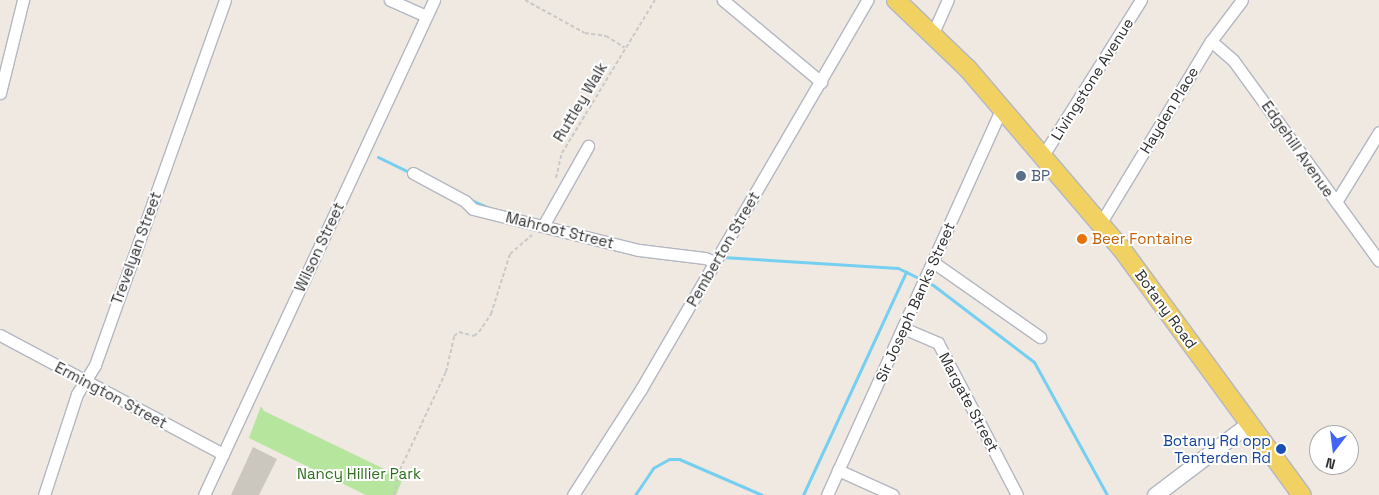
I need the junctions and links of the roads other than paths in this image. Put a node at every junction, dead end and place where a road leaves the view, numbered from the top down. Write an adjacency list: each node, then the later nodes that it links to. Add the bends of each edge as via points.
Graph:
1 (23, 0): 15 (street)
2 (226, 0): 30 (street, Trevelyan Street, via 94,365)
3 (390, 0): 11 (street)
4 (434, 0): 11 (street, Wilson Street)
5 (723, 0): 14 (street)
6 (868, 0): 14 (street, Pemberton Street)
7 (896, 0): 12 (main road, Botany Road)
8 (948, 0): 12 (street)
9 (1141, 0): 19 (street, Livingstone Avenue)
10 (1242, 0): 13 (street, Hayden Place)
11 (426, 16): 32 (street, Wilson Street)
12 (933, 33): 16 (main road, Botany Road)
13 (1211, 41): 21 (street, Edgehill Avenue, via 1234,60); 22 (street, Hayden Place)
14 (820, 82): 25 (street, Pemberton Street)
15 (0, 93)
16 (1002, 108): 19 (main road, Botany Road); 26 (street, Sir Joseph Banks Street)
17 (1379, 132): 21 (street)
18 (588, 146): 23 (street)
19 (1042, 157): 22 (main road, Botany Road)
20 (413, 173): 23 (street, Mahroot Street, via 465,201 472,209)
21 (1336, 202): 24 (street, Edgehill Avenue)
22 (1100, 224): 31 (main road, Botany Road, via 1141,274)
23 (540, 225): 25 (street, Mahroot Street, via 639,250)
24 (1379, 261)
25 (715, 262): 36 (street, Pemberton Street, via 641,389)
26 (933, 262): 27 (street, Sir Joseph Banks Street); 29 (street)
27 (903, 328): 33 (street, Sir Joseph Banks Street); 39 (street, Margate Street, via 938,343)
28 (0, 335): 30 (street, Ermington Street)
29 (1040, 337)
30 (84, 382): 32 (street, Ermington Street); 34 (street, Trevelyan Street, via 76,394)
31 (1250, 423): 40 (street); 41 (main road, Botany Road)
32 (223, 454): 35 (street, Wilson Street)
33 (838, 470): 37 (street, Sir Joseph Banks Street); 38 (street)
34 (44, 495)
35 (204, 495)
36 (573, 495)
37 (827, 495)
38 (893, 495)
39 (1018, 495)
40 (1155, 495)
41 (1302, 495)

